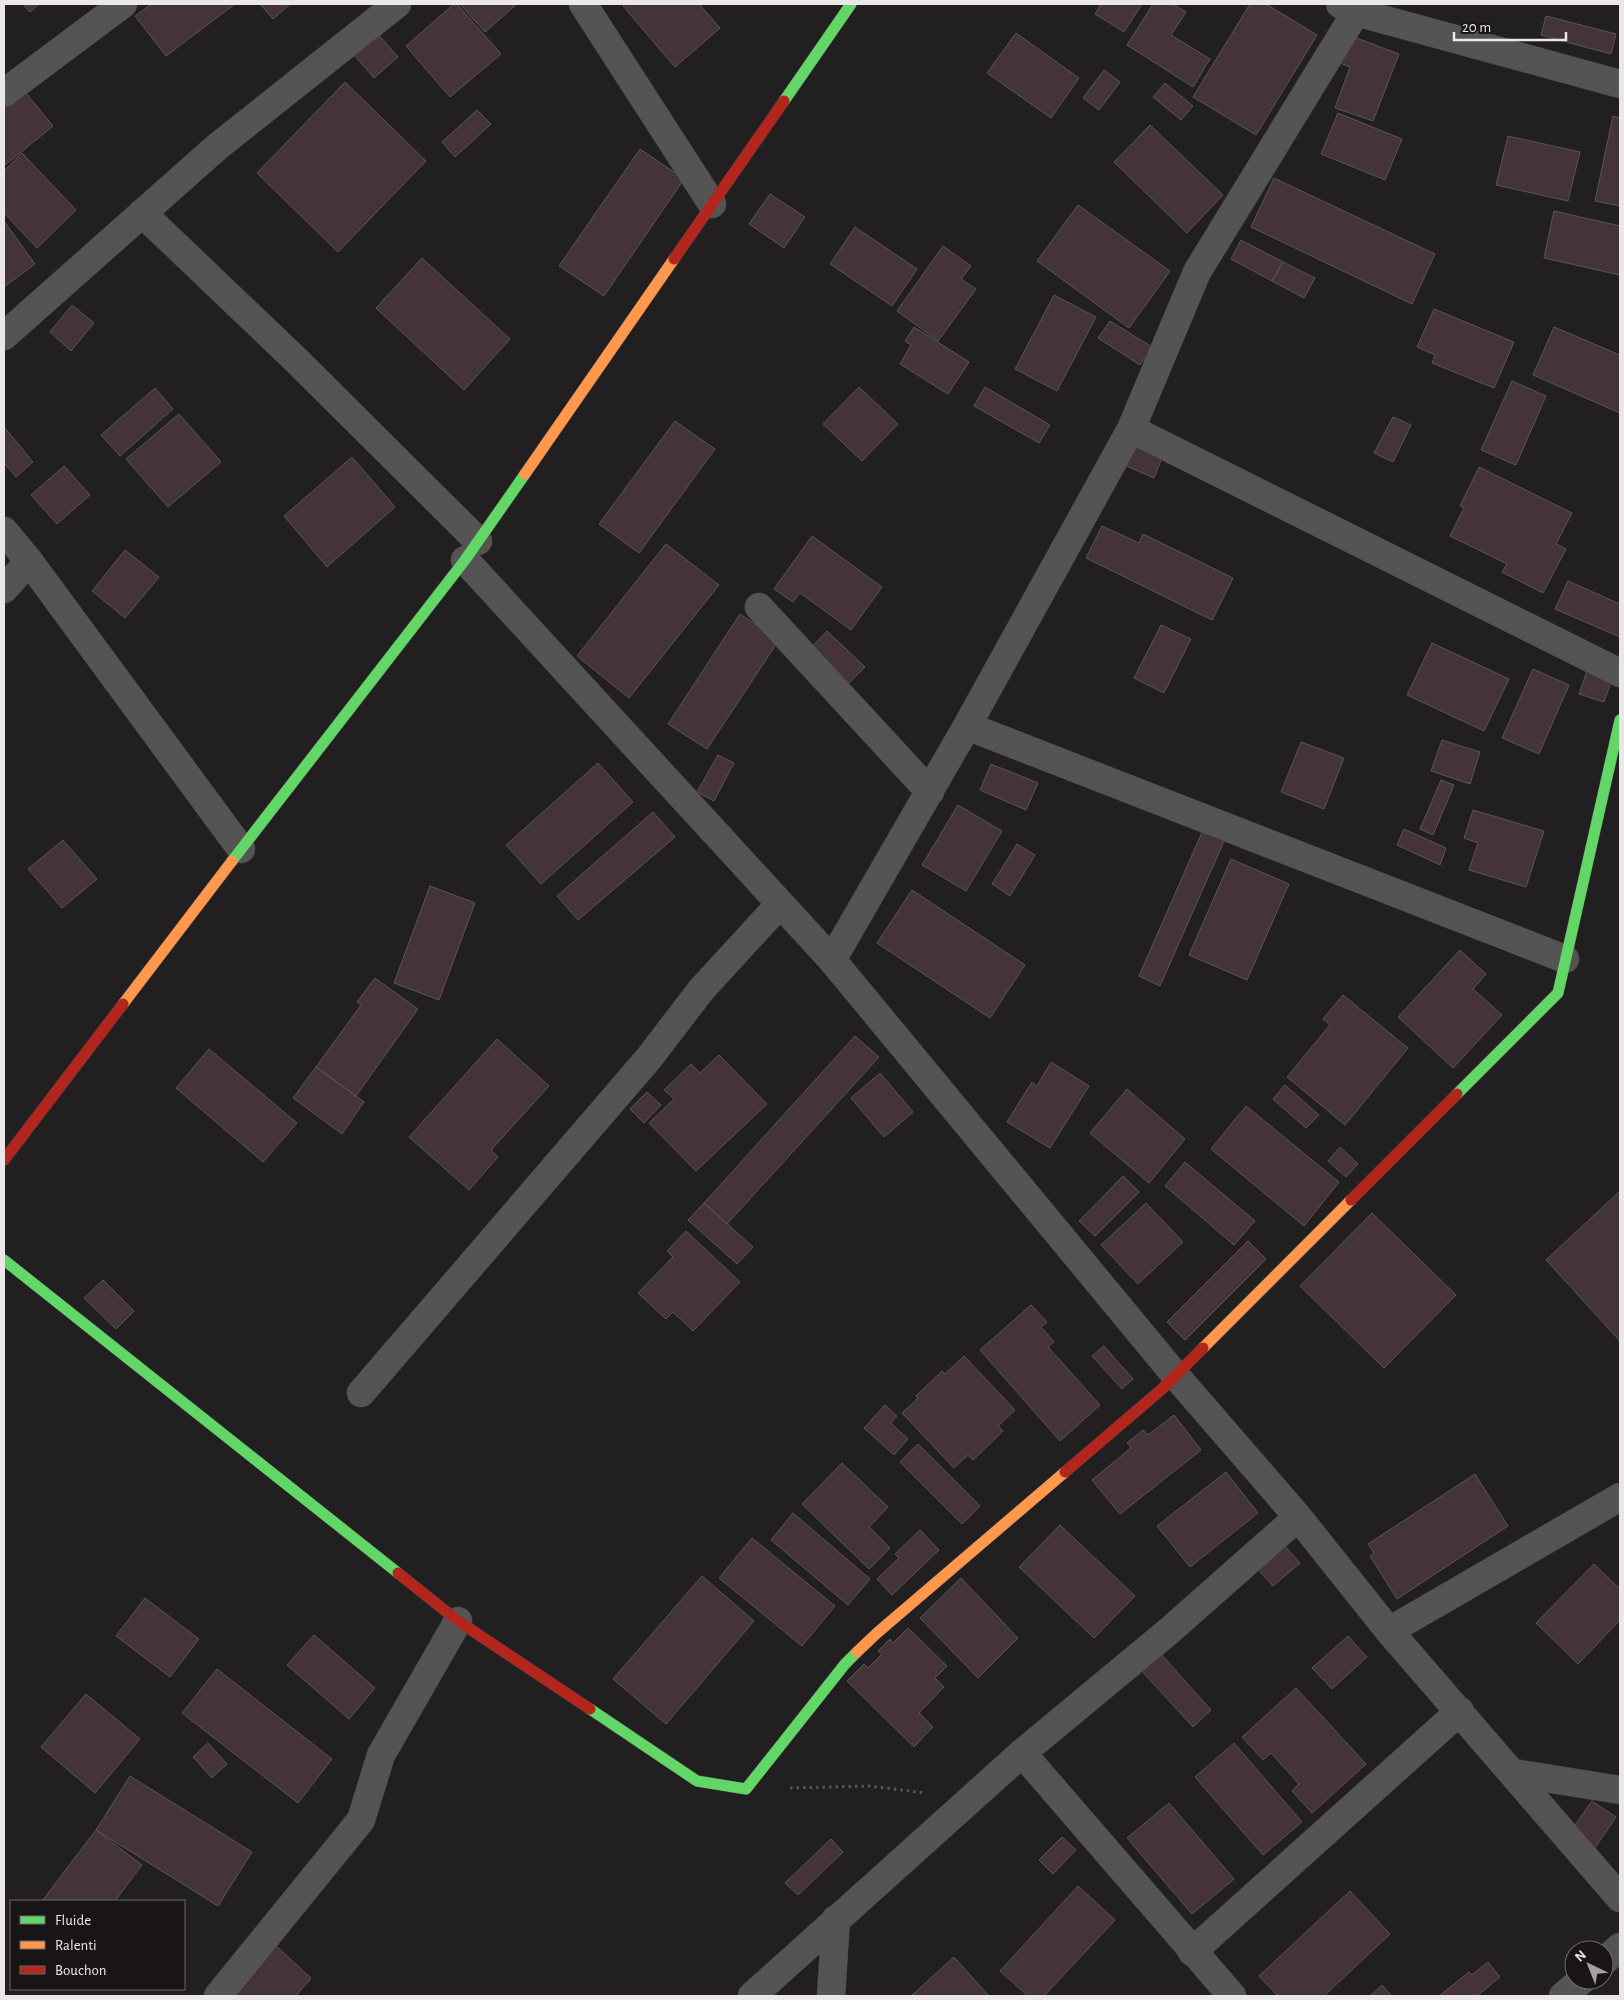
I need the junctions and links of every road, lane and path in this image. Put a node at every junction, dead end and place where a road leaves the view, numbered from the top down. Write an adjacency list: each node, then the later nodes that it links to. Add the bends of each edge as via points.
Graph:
1 (121, 4): 7 (street)
2 (397, 4): 9 (street, via 217,147)
3 (583, 4): 8 (street)
4 (851, 4): 8 (street)
5 (1348, 8): 6 (street); 11 (street, via 1197,272)
6 (1620, 84)
7 (4, 93)
8 (712, 204): 13 (street)
9 (142, 213): 10 (street); 13 (street, via 295,359)
10 (4, 336)
11 (1131, 429): 17 (street); 19 (street)
12 (4, 531): 14 (street)
13 (472, 550): 21 (street); 22 (street)
14 (29, 561): 15 (street); 21 (street)
15 (4, 589)
16 (759, 607): 20 (street)
17 (1620, 673)
18 (1620, 720): 23 (street)
19 (967, 726): 20 (street); 23 (street)
20 (930, 792): 24 (street)
21 (241, 849): 25 (street)
22 (780, 904): 24 (street); 28 (street, via 701,990 649,1058)
23 (1565, 959): 27 (street, via 1558,993)
24 (832, 960): 27 (street)
25 (4, 1160)
26 (4, 1260): 31 (street)
27 (1176, 1376): 30 (street); 36 (street, via 877,1633 845,1664)
28 (361, 1393)
29 (1620, 1497): 32 (street)
30 (1298, 1517): 32 (street); 34 (street, via 1170,1631)
31 (458, 1620): 36 (street, via 697,1781); 42 (street, via 381,1755 361,1820)
32 (1389, 1631): 33 (street)
33 (1460, 1711): 35 (street); 41 (street)
34 (1022, 1753): 38 (street); 41 (street)
35 (1514, 1773): 37 (street); 39 (street)
36 (746, 1788): 38 (path, via 869,1786)
37 (1620, 1790)
38 (971, 1799): 40 (street)
39 (1620, 1898)
40 (836, 1919): 43 (street); 44 (street)
41 (1192, 1952): 45 (street)
42 (218, 1996)
43 (752, 1996)
44 (831, 1996)
45 (1232, 1996)

